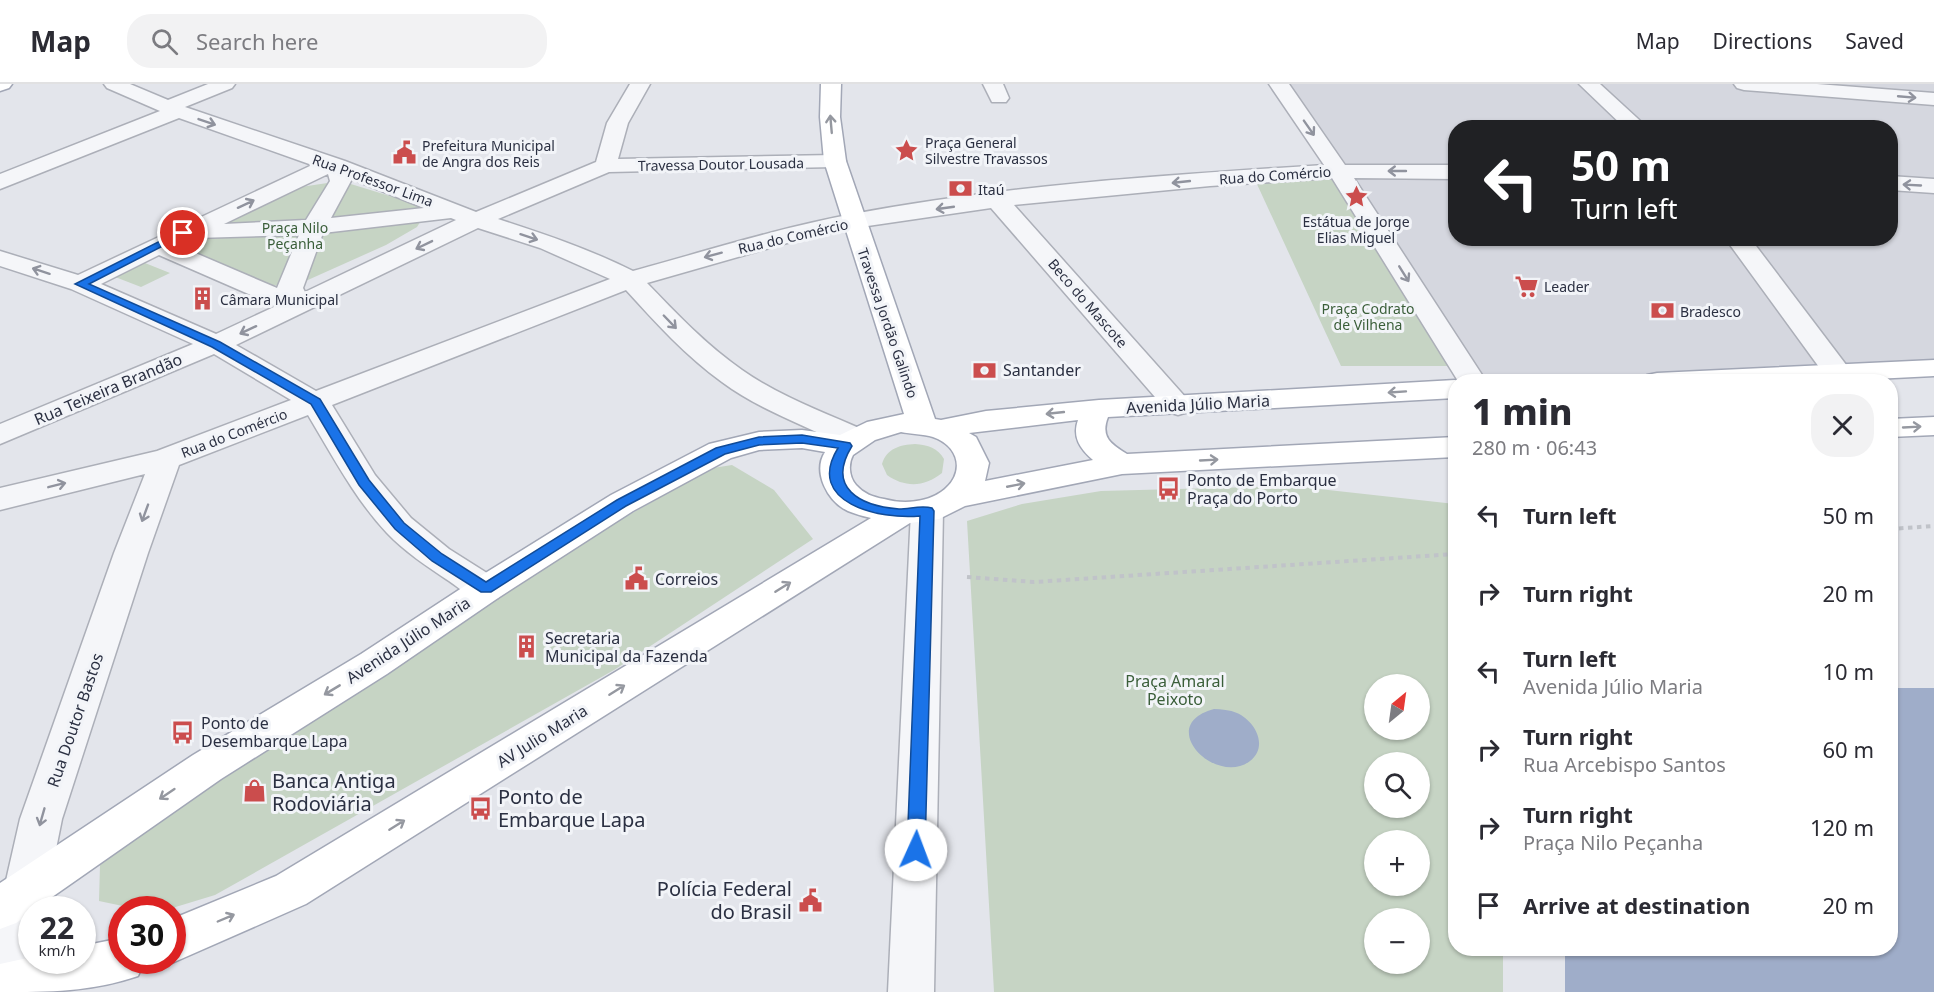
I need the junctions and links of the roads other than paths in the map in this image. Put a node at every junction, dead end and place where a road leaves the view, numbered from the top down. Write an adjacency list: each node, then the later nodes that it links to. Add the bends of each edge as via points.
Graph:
1 (114, 84): 9 (street, Rua Professor Lima)
2 (225, 84): 9 (street)
3 (640, 84): 13 (street, via 611,137)
4 (831, 84): 11 (main road, Travessa Jordão Galindo, one-way to 4)
5 (1279, 84): 14 (street, one-way to 14)
6 (1589, 84): 10 (street)
7 (1744, 84): 8 (street, one-way to 8)
8 (1934, 99)
9 (172, 109): 12 (street, Rua Professor Lima, one-way to 12); 16 (street)
10 (1629, 120)
11 (835, 161): 13 (street, Travessa Doutor Lousada); 21 (main road, Travessa Jordão Galindo)
12 (334, 165): 20 (street, Rua Professor Lima); 22 (street, via 341,181); 23 (street, one-way to 12)
13 (606, 166): 20 (street)
14 (1339, 171): 15 (street, Rua do Comércio, one-way to 14); 19 (street, Rua do Comércio, one-way to 19); 33 (street, one-way to 33)
15 (1448, 172)
16 (0, 182)
17 (1898, 184): 18 (street, one-way to 17)
18 (1934, 186)
19 (997, 200): 21 (street, Rua do Comércio, one-way to 21); 37 (street, Beco do Mascote)
20 (466, 215): 22 (street); 27 (street, Rua Professor Lima, one-way to 27, via 558,247); 29 (street, Rua Teixeira Brandão, one-way to 29)
21 (854, 221): 27 (street, Rua do Comércio, one-way to 27, via 789,235); 40 (main road, Travessa Jordão Galindo)
22 (314, 227): 23 (street); 29 (street, via 290,288)
23 (183, 233): 24 (street)
24 (158, 246): 28 (street); 29 (street)
25 (1743, 246): 32 (street)
26 (0, 258): 28 (street, one-way to 26)
27 (630, 280): 36 (street, Rua do Comércio); 43 (street, Rua Professor Lima, one-way to 43, via 687,339 733,377)
28 (80, 284): 30 (street)
29 (299, 306): 30 (street, Rua Teixeira Brandão, one-way to 30)
30 (216, 344): 36 (street); 42 (street, Rua Teixeira Brandão)
31 (1934, 368): 32 (main road)
32 (1837, 372): 34 (main road)
33 (1468, 374)
34 (1797, 374)
35 (1448, 389): 37 (main road, Avenida Júlio Maria, one-way to 37)
36 (315, 402): 45 (street, Rua do Comércio); 50 (street, via 364,482 399,526)
37 (1178, 406): 38 (main road, Avenida Júlio Maria)
38 (1099, 409): 40 (main road, Avenida Júlio Maria, one-way to 40); 46 (main road, via 1090,421 1093,442 1100,452)
39 (1934, 426): 41 (main road, one-way to 39)
40 (933, 427): 43 (main road, via 901,423 879,427); 47 (main road, via 960,439 971,452 975,467 971,482)
41 (1898, 428)
42 (0, 435)
43 (850, 442): 49 (main road, via 837,460 835,476 842,490 857,503 878,511); 50 (main road, Avenida Júlio Maria, via 759,441 720,451 622,503)
44 (1448, 447): 46 (main road, one-way to 44)
45 (166, 459): 48 (street, Rua do Comércio, one-way to 45); 51 (street, Rua Doutor Bastos, one-way to 51)
46 (1122, 464): 47 (main road, one-way to 46)
47 (958, 497): 49 (main road, via 945,505)
48 (0, 500)
49 (915, 512): 52 (main road, AV Julio Maria, one-way to 49, via 291,890); 55 (street, via 926,564)
50 (486, 589): 51 (main road, Avenida Júlio Maria, one-way to 51, via 207,767)
51 (13, 899): 54 (street, Rua Doutor Bastos)
52 (186, 935)
53 (108, 963): 54 (main road)
54 (3, 987)
55 (911, 992)

